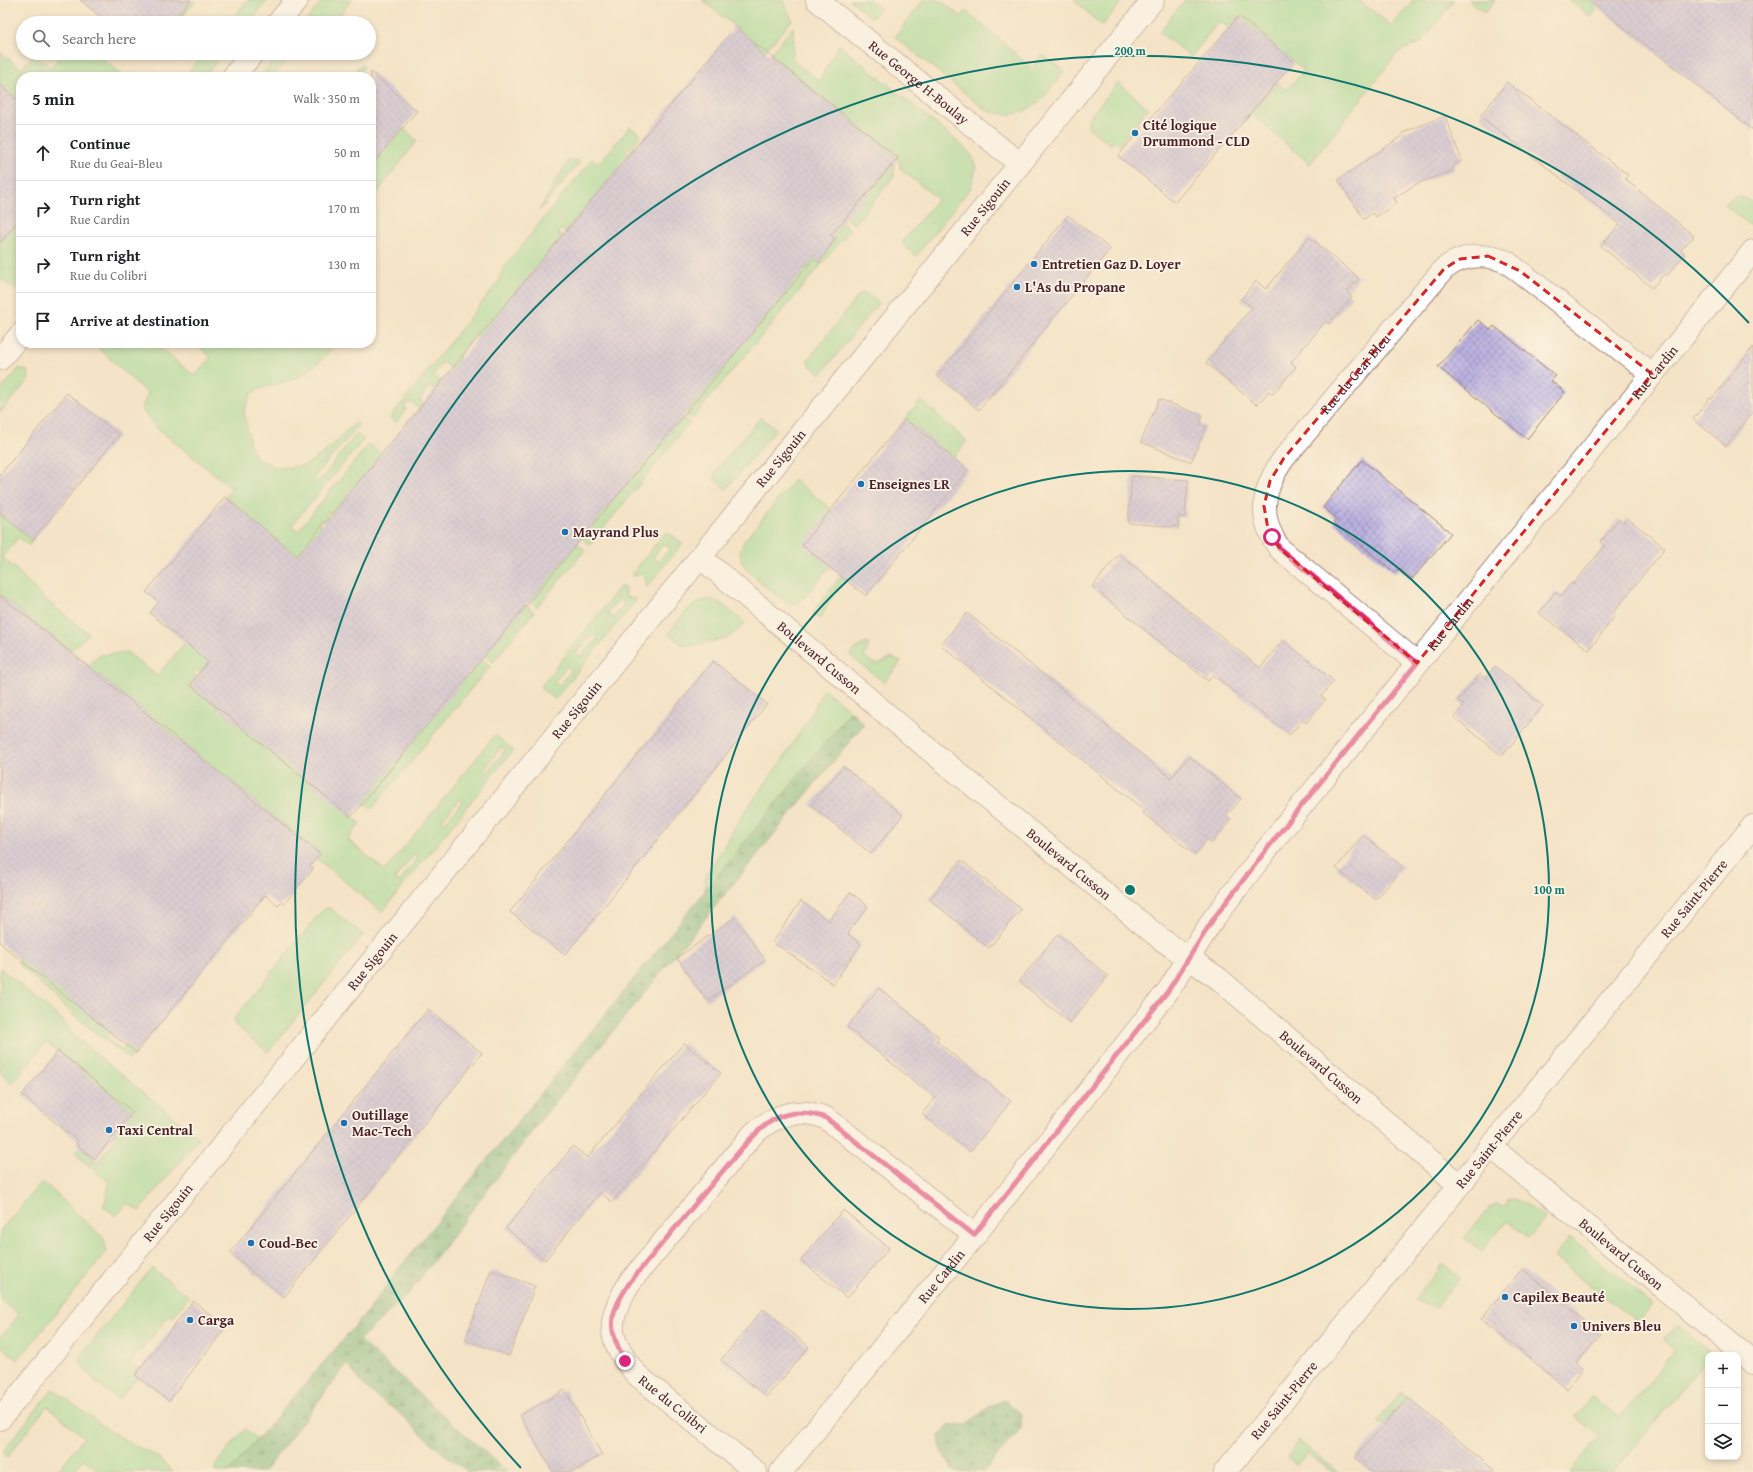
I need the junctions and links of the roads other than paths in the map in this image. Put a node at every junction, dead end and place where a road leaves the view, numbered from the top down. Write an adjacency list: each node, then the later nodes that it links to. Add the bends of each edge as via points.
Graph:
1 (297, 0): 4 (street)
2 (817, 0): 7 (street, Rue George H-Boulay)
3 (1153, 0): 7 (street, Rue Sigouin)
4 (284, 16)
5 (247, 60): 6 (street)
6 (237, 72)
7 (1020, 164): 12 (street, Rue Sigouin)
8 (1753, 251): 11 (street, Rue Cardin)
9 (16, 340): 10 (street)
10 (0, 359)
11 (1652, 374): 13 (street, Rue Cardin); 13 (street, Rue du Geai-Bleu, via 1517,268 1498,258 1468,257 1451,263 1444,269 1284,458 1270,481 1264,506 1268,529 1274,540 1280,549)
12 (700, 557): 15 (street, Boulevard Cusson, via 952,768 1162,939); 20 (street, Rue Sigouin)
13 (1417, 663): 15 (street, Rue Cardin, via 1272,842 1214,918)
14 (1753, 826): 16 (street, Rue Saint-Pierre)
15 (1189, 958): 17 (street, Boulevard Cusson, via 1219,979); 18 (street, Rue Cardin, via 1168,991)
16 (1490, 1146): 17 (street, Rue Saint-Pierre); 19 (street, Boulevard Cusson)
17 (1458, 1184): 23 (street, Rue Saint-Pierre)
18 (974, 1235): 21 (street, Rue du Colibri, via 826,1118 813,1113 789,1114 777,1117 753,1134 630,1282 618,1302 612,1331 616,1345 637,1376); 22 (street, Rue Cardin)
19 (1753, 1362)
20 (0, 1419)
21 (756, 1472)
22 (781, 1472)
23 (1225, 1472)

